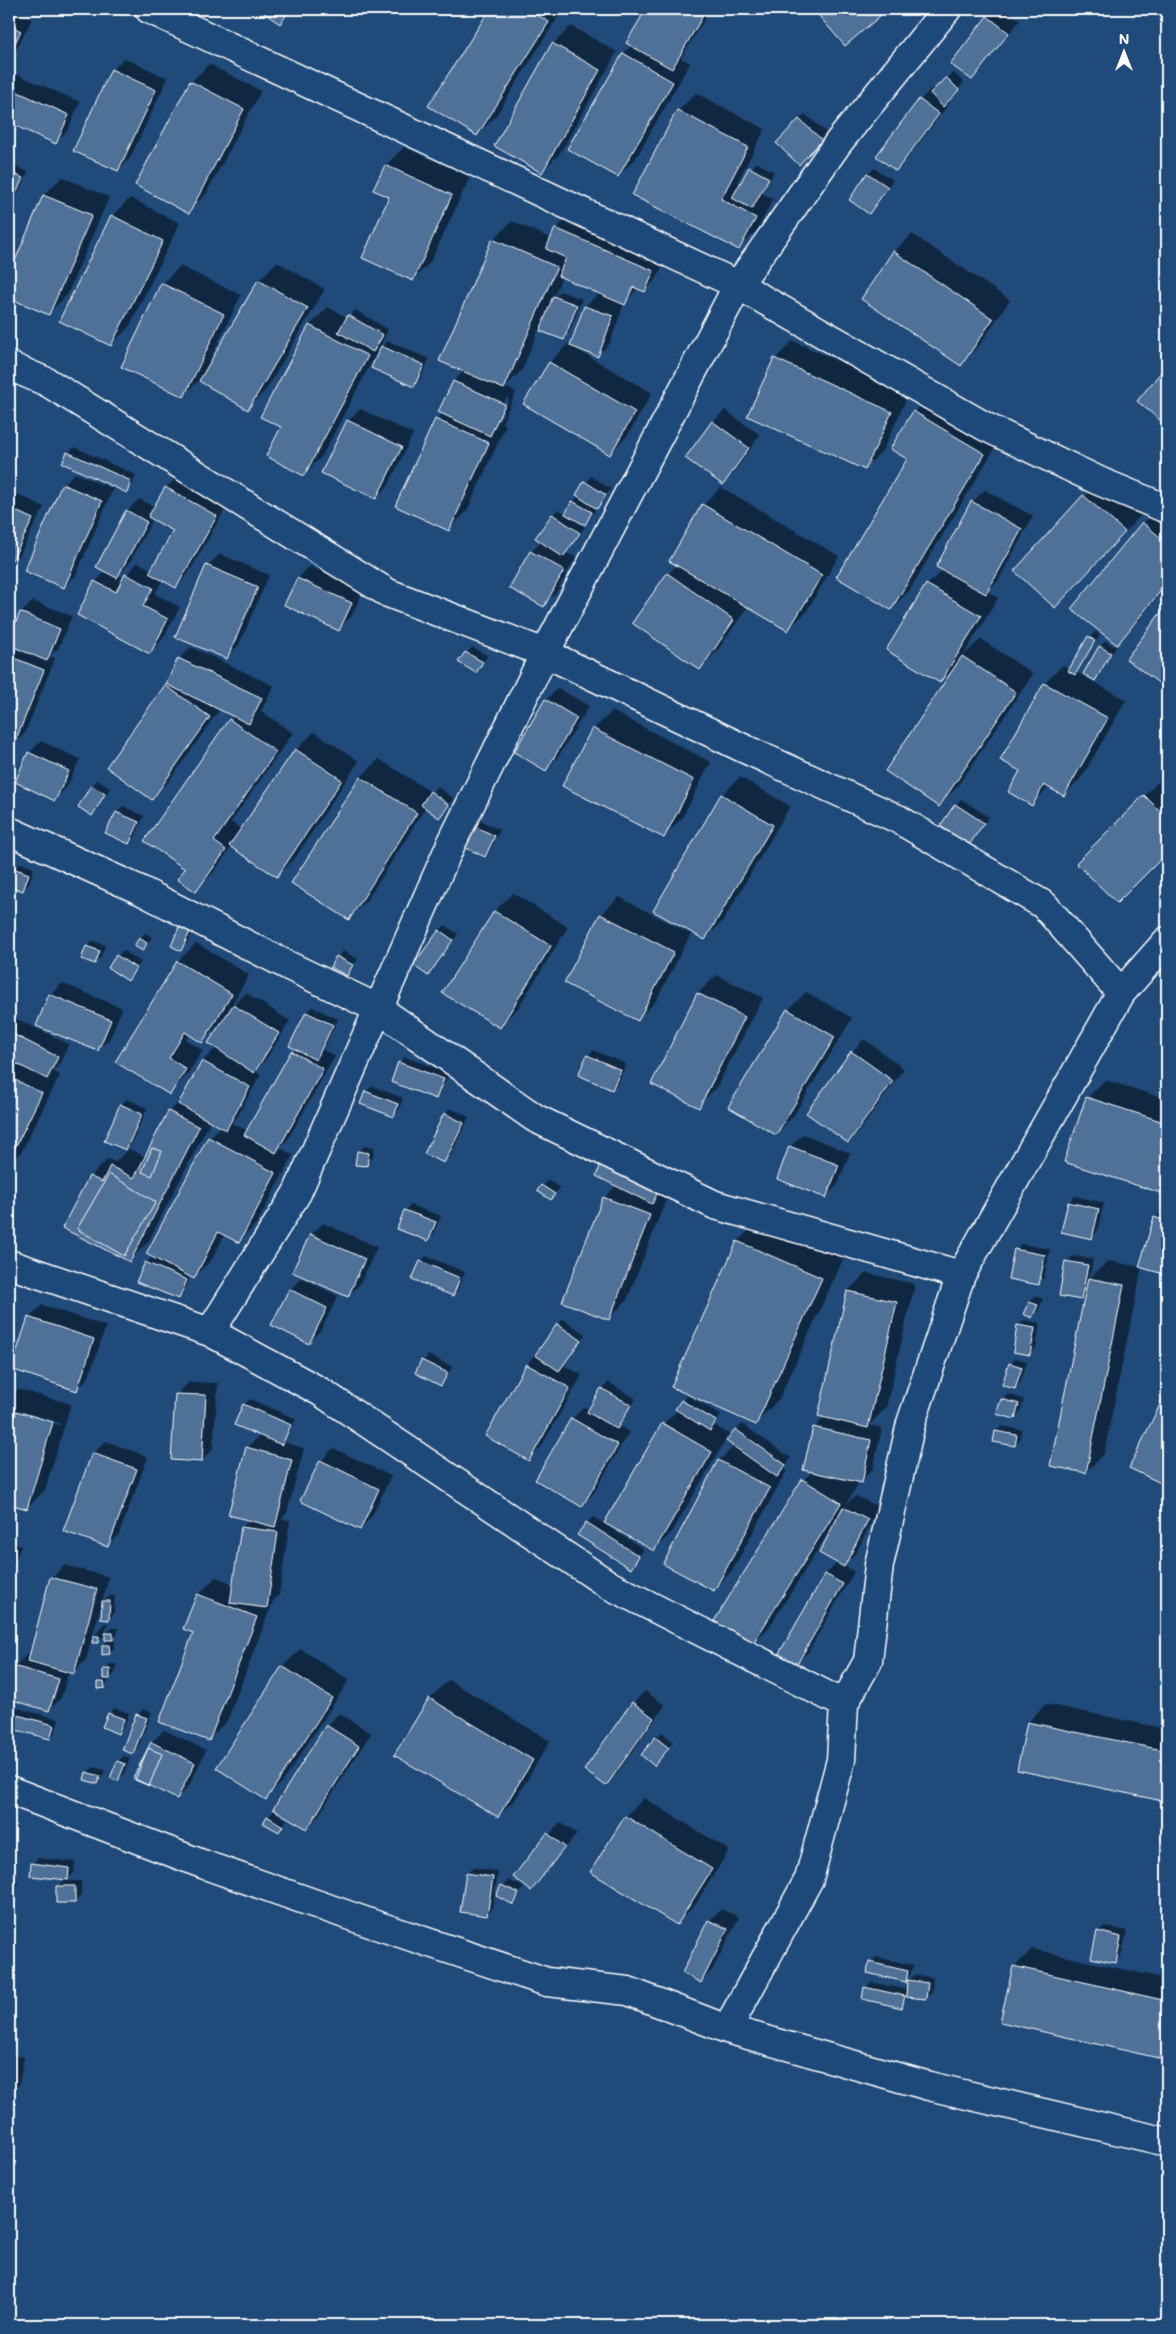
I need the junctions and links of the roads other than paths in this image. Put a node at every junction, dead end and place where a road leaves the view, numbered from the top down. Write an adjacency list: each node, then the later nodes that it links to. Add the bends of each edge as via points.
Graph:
1 (150, 9): 3 (street)
2 (947, 9): 3 (street, via 838,143)
3 (738, 285): 5 (street, via 986,427 1099,481); 6 (street)
4 (9, 366): 6 (street, via 47,382 388,593)
5 (1167, 509)
6 (545, 653): 9 (street, via 745,750 898,819 1044,904); 10 (street, via 451,844)
7 (9, 830): 10 (street, via 140,890)
8 (1167, 941): 9 (street)
9 (1122, 993): 12 (street)
10 (379, 1009): 12 (street, via 535,1118 715,1205); 13 (street, via 297,1193)
11 (9, 1264): 13 (street)
12 (961, 1276): 14 (street, via 910,1424 879,1565 868,1661)
13 (210, 1332): 14 (street, via 321,1392 609,1585)
14 (844, 1704): 16 (street, via 841,1760 809,1879)
15 (9, 1790): 16 (street, via 205,1865 547,1982 628,1991)
16 (727, 2029): 17 (street, via 929,2086)
17 (1167, 2142)

